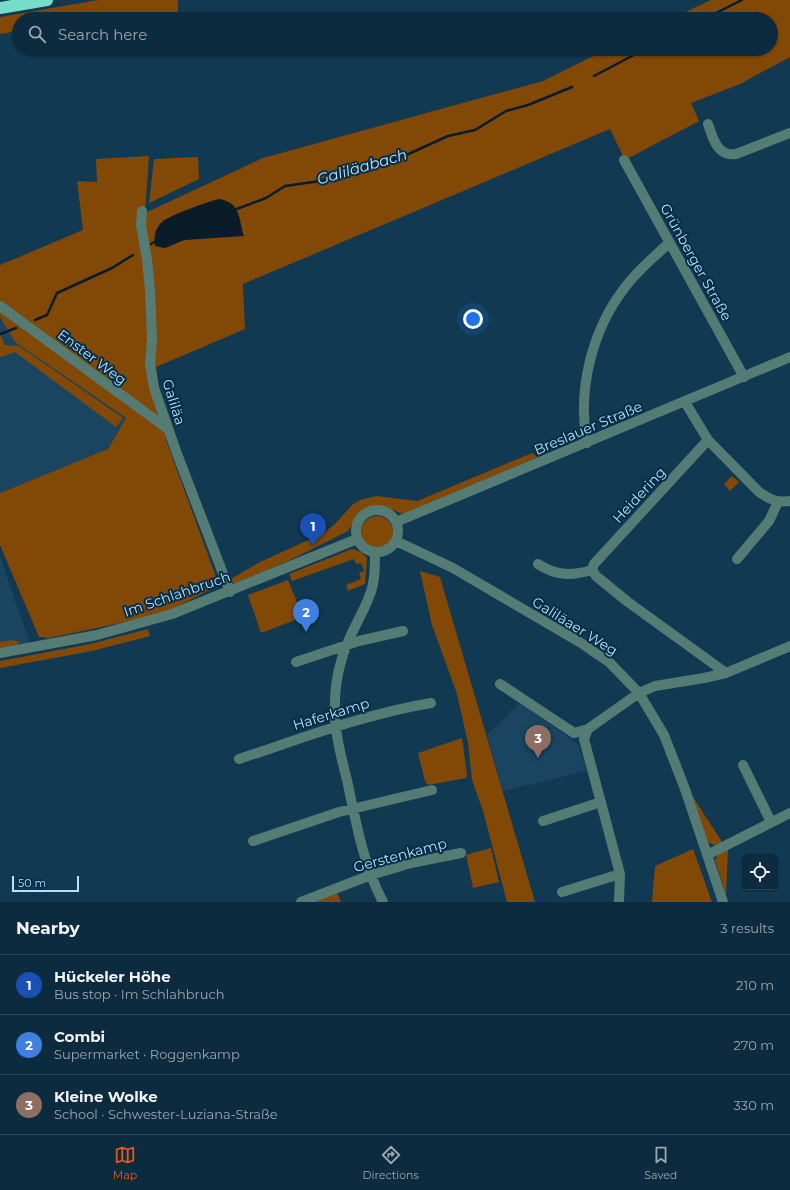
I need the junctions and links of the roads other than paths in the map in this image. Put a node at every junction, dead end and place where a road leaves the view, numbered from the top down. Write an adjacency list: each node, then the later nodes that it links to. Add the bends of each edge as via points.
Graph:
1 (47, 0): 2 (highway)
2 (0, 8)
3 (708, 124): 4 (street, via 720,150 728,155)
4 (790, 133)
5 (624, 160): 7 (street, Grünberger Straße)
6 (142, 211): 12 (street, Galiläa, via 141,226 148,260 150,290 150,364 154,388)
7 (669, 243): 10 (street, Grünberger Straße); 14 (street, via 637,272 616,299 598,337 585,380 583,400)
8 (0, 306): 12 (street, Enster Weg)
9 (790, 357): 10 (street, Breslauer Straße)
10 (744, 376): 11 (street, Breslauer Straße)
11 (685, 402): 13 (street); 14 (street, Breslauer Straße)
12 (168, 429): 24 (street, Galiläa)
13 (708, 440): 16 (street, via 759,492 766,498); 23 (street, Heidering, via 594,564)
14 (587, 444): 17 (street, Breslauer Straße)
15 (790, 501): 16 (street)
16 (778, 502): 21 (street, via 773,516)
17 (396, 522): 18 (street, via 385,511 370,511 358,520 355,529); 19 (street)
18 (357, 539): 20 (street, via 364,549); 24 (street, Im Schlahbruch)
19 (396, 541): 20 (street, via 387,550); 32 (street, Galiläaer Weg, via 453,568 581,643 610,663)
20 (375, 553): 26 (street, via 372,589)
21 (737, 558)
22 (538, 564): 23 (street, via 552,572 565,575 577,575)
23 (592, 570): 30 (street, via 628,602)
24 (230, 592): 28 (street, Im Schlahbruch, via 179,612 135,625 61,643)
25 (403, 631): 26 (street)
26 (346, 646): 29 (street); 34 (street, via 336,689)
27 (790, 646): 30 (street)
28 (0, 654)
29 (296, 662)
30 (726, 673): 32 (street, via 655,686)
31 (500, 684): 35 (street, via 574,733)
32 (639, 692): 35 (street); 46 (street, Galiläaer Weg, via 664,735)
33 (432, 703): 34 (street, Haferkamp)
34 (336, 726): 36 (street, Haferkamp); 40 (street)
35 (588, 729): 39 (street, via 584,739)
36 (239, 758)
37 (743, 765): 43 (street)
38 (432, 790): 40 (street)
39 (601, 802): 42 (street); 48 (street)
40 (353, 808): 44 (street); 47 (street)
41 (790, 813): 43 (street)
42 (543, 821)
43 (772, 822): 46 (street)
44 (253, 841)
45 (461, 853): 47 (street, Gerstenkamp)
46 (707, 856): 50 (street, Galiläaer Weg)
47 (371, 874): 51 (street, Gerstenkamp); 52 (street)
48 (620, 874): 49 (street); 53 (street)
49 (562, 892)
50 (723, 901)
51 (302, 902)
52 (383, 902)
53 (619, 902)

